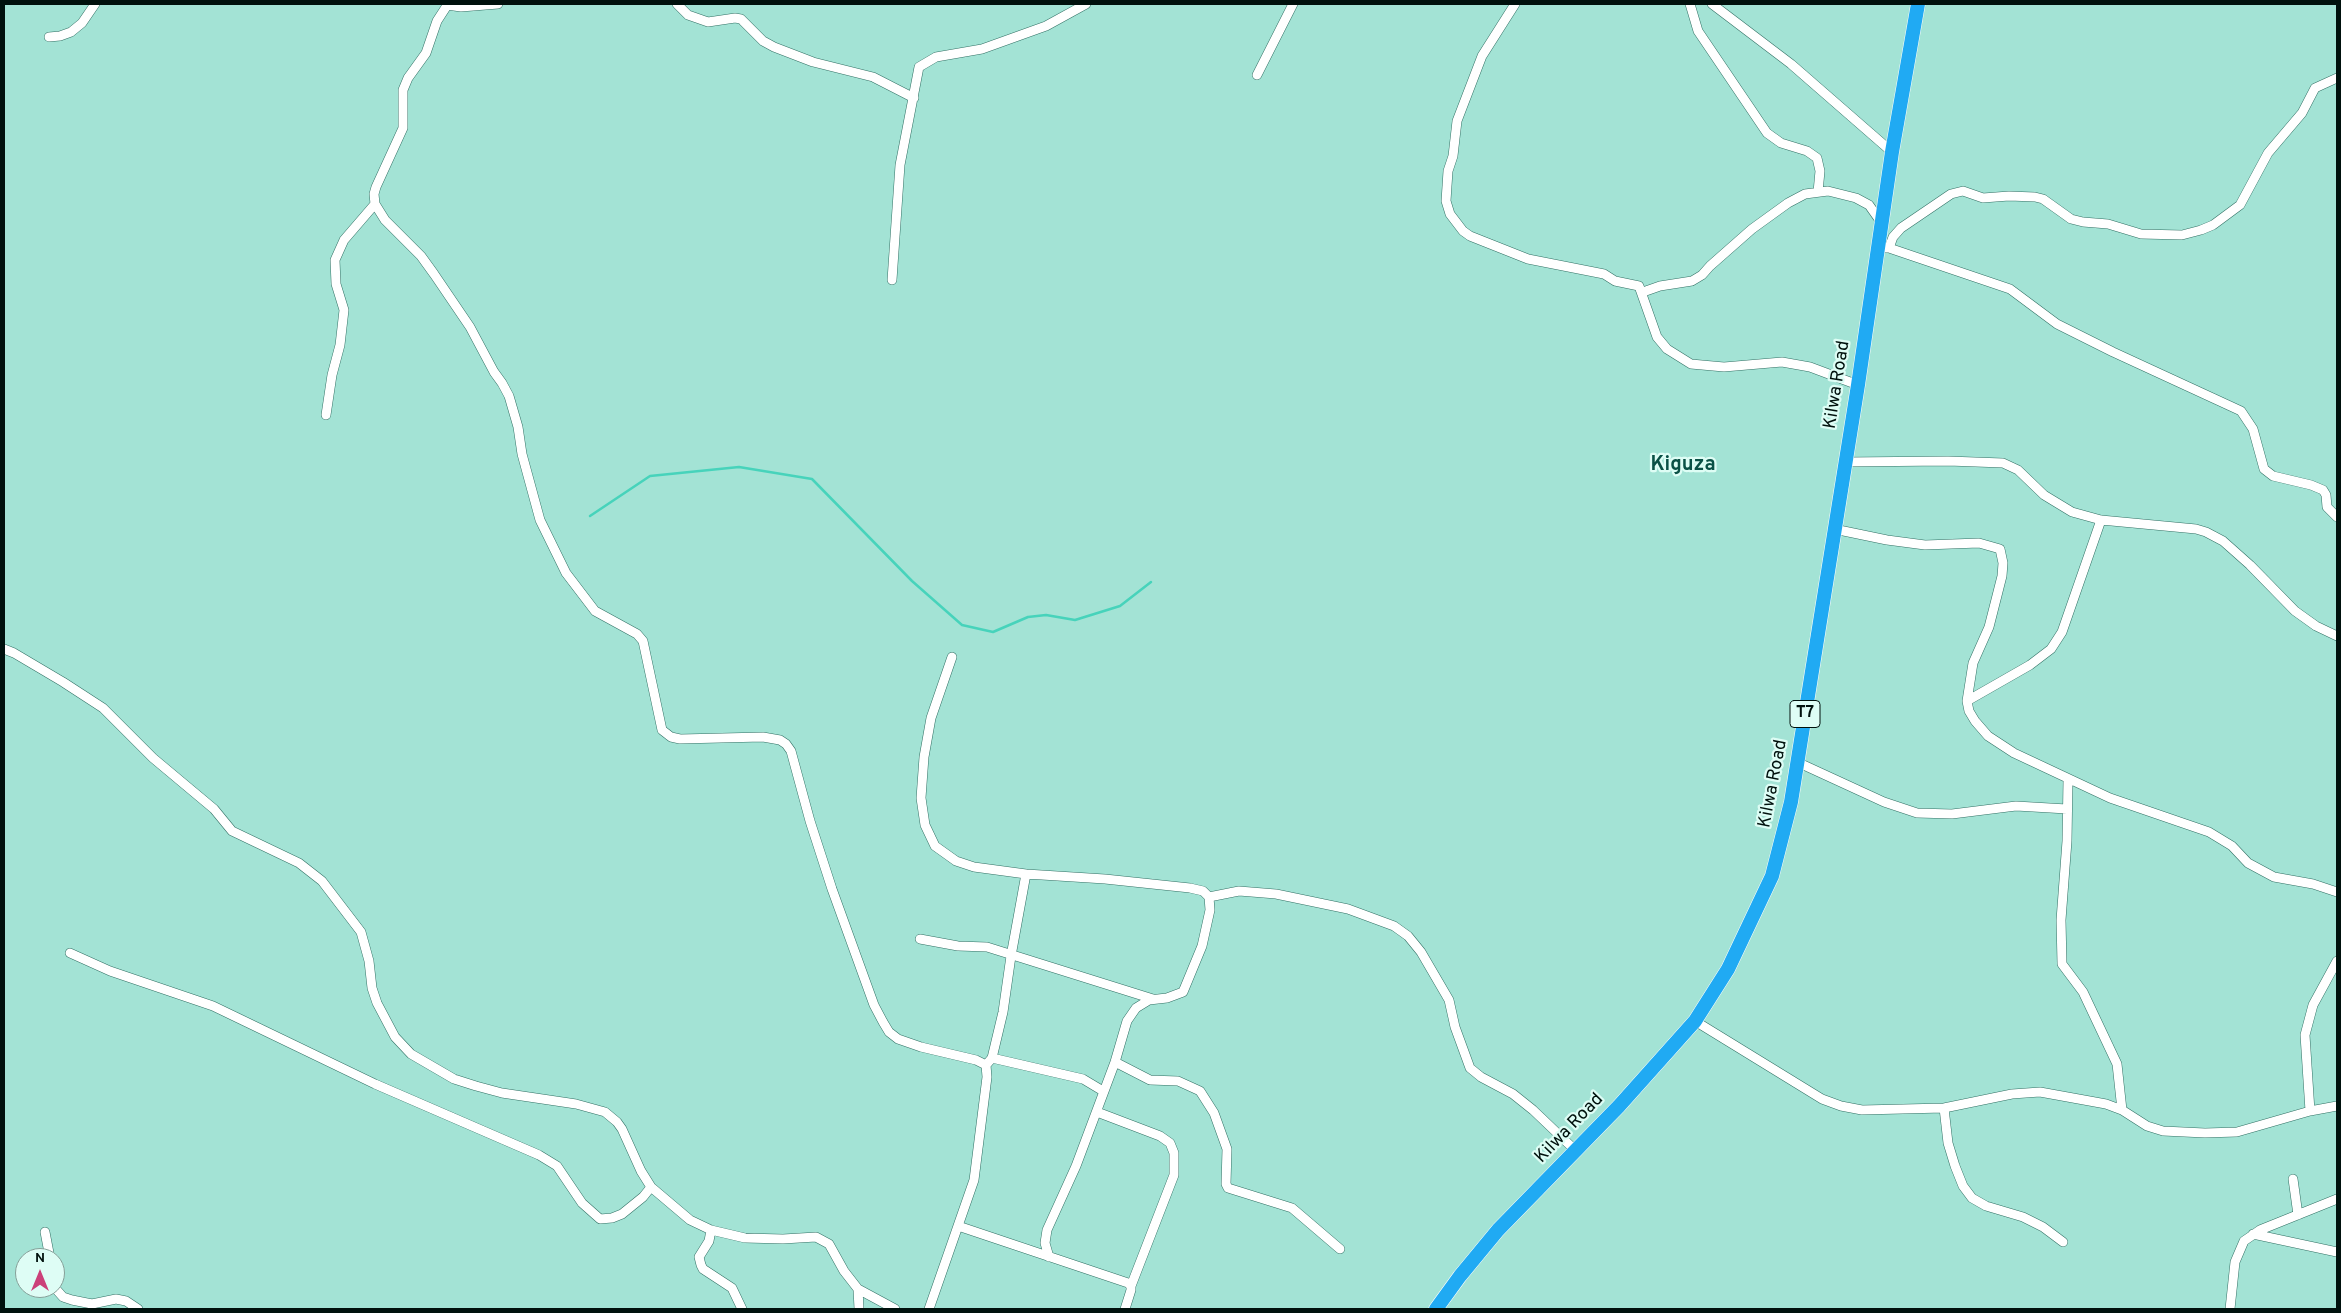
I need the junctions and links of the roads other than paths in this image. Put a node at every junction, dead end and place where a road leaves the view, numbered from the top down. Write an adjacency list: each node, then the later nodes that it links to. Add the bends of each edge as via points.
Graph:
1 (95, 4): 11 (street, via 71,32)
2 (448, 4): 3 (street, via 461,7); 17 (street, via 430,45 403,90 403,128 376,187)
3 (498, 4)
4 (678, 4): 14 (street, via 688,15 708,22 741,19 763,41 774,47 813,62 873,77)
5 (1086, 4): 14 (street, via 1046,26 982,49 926,61 919,67)
6 (1293, 4): 12 (street)
7 (1515, 4): 21 (street, via 1482,56 1457,121 1454,156 1446,186 1450,214 1463,231 1528,260 1604,274 1615,280 1634,283)
8 (1690, 4): 16 (street, via 1698,31 1767,133 1781,143 1807,151 1817,158 1820,171)
9 (1712, 4): 15 (street, via 1791,64)
10 (1918, 4): 15 (highway, Kilwa Road / T7)
11 (49, 37)
12 (1257, 75)
13 (2337, 78): 19 (street, via 2315,88 2302,114 2268,153 2240,205 2201,230 2182,235 2141,234 2108,224 2071,219 2044,199 1983,198 1963,191 1951,194 1902,228)
14 (914, 98): 20 (street, via 900,165)
15 (1892, 152): 18 (highway, Kilwa Road / T7)
16 (1818, 192): 18 (street, via 1828,191 1856,198 1869,205); 21 (street, via 1805,194 1788,203 1752,228 1692,281)
17 (375, 204): 23 (street, via 344,240 336,260 336,284 344,310); 44 (street, via 385,220 421,256 439,281 470,327 509,396 540,520 566,573 595,611 637,634 643,641 662,730 680,739 763,737 786,744 791,751 832,889 874,1005 886,1027 898,1039 922,1047)
18 (1881, 223): 19 (highway, Kilwa Road / T7)
19 (1883, 248): 22 (highway, Kilwa Road / T7); 25 (street, via 2010,289 2057,324 2241,411 2254,434 2264,469 2273,476 2322,490 2327,507)
20 (892, 280)
21 (1643, 292): 22 (street, via 1657,337 1667,349 1692,364 1724,366 1782,362 1810,367)
22 (1858, 385): 24 (highway, Kilwa Road / T7)
23 (326, 414)
24 (1845, 462): 26 (street, via 2002,463 2018,470 2059,506); 27 (highway, Kilwa Road / T7)
25 (2337, 517)
26 (2101, 520): 28 (street, via 2206,532 2223,541 2295,611); 31 (street, via 2062,632 2051,649 2022,670)
27 (1834, 529): 31 (street, via 1925,545 1979,543 2000,549 2002,576 1989,627 1974,663); 32 (highway, Kilwa Road / T7)
28 (2337, 636)
29 (4, 650): 54 (street, via 103,708 153,758 214,810 232,831 298,863 322,881 360,932 377,1003 395,1037 411,1054 454,1079 476,1086 605,1112 618,1122)
30 (952, 657): 35 (street, via 930,718 922,798 925,825 935,846 956,861 974,867)
31 (1967, 701): 33 (street, via 1975,721 1988,736)
32 (1796, 762): 34 (street, via 1884,802 1917,812 1952,814 2016,806); 43 (highway, Kilwa Road / T7, via 1791,802 1772,876 1728,969)
33 (2068, 780): 34 (street); 36 (street, via 2209,832 2232,846 2248,863 2274,877)
34 (2067, 808): 49 (street, via 2062,964 2083,992 2117,1064)
35 (1026, 874): 37 (street, via 1190,888 1202,891); 40 (street)
36 (2337, 892)
37 (1208, 897): 42 (street, via 1210,910 1189,983 1183,992); 52 (street, via 1238,891 1276,894 1348,909 1394,926 1408,936 1421,952 1449,1000 1470,1068 1513,1094)
38 (920, 939): 40 (street, via 987,947)
39 (70, 953): 54 (street, via 110,971 213,1006 375,1084 539,1155 557,1166 582,1204 600,1219 622,1214)
40 (1011, 956): 42 (street); 44 (street, via 1003,1012)
41 (2337, 961): 50 (street, via 2313,1005 2305,1035)
42 (1153, 999): 45 (street, via 1136,1008 1127,1021)
43 (1694, 1021): 48 (street, via 1822,1099 1841,1106 1862,1110); 52 (highway, Kilwa Road / T7)
44 (989, 1061): 46 (street, via 1083,1079); 57 (street, via 976,1169)
45 (1115, 1062): 46 (street); 63 (street, via 1150,1080 1178,1081 1200,1091 1214,1113 1227,1149 1228,1188 1292,1208)
46 (1103, 1091): 51 (street)
47 (2337, 1106): 50 (street)
48 (1944, 1108): 49 (street, via 2026,1092 2106,1104); 61 (street, via 1948,1143 1955,1166 1972,1198 1986,1206 2023,1217)
49 (2122, 1110): 50 (street, via 2147,1126 2163,1131 2205,1133 2237,1132)
50 (2310, 1111)
51 (1096, 1112): 65 (street, via 1047,1230 1045,1243); 66 (street, via 1160,1136 1170,1143 1174,1153 1174,1176)
52 (1576, 1151): 75 (highway, Kilwa Road / T7, via 1498,1230)
53 (2293, 1179): 56 (street)
54 (650, 1187): 58 (street, via 683,1216)
55 (2337, 1199): 56 (street)
56 (2298, 1215): 60 (street)
57 (958, 1226): 65 (street); 73 (street)
58 (711, 1230): 67 (street, via 760,1239 816,1237 829,1244); 70 (street, via 699,1257 701,1265 732,1288)
59 (45, 1232): 62 (street)
60 (2253, 1234): 64 (street); 76 (street, via 2244,1241 2235,1262)
61 (2063, 1242)
62 (48, 1248)
63 (1340, 1249)
64 (2337, 1252)
65 (1049, 1257): 66 (street, via 1122,1280)
66 (1131, 1286): 74 (street)
67 (858, 1289): 71 (street); 72 (street)
68 (65, 1298): 69 (street, via 92,1304 116,1299)
69 (138, 1309)
70 (742, 1309)
71 (859, 1309)
72 (895, 1309)
73 (928, 1309)
74 (1124, 1309)
75 (1436, 1309)
76 (2230, 1309)

